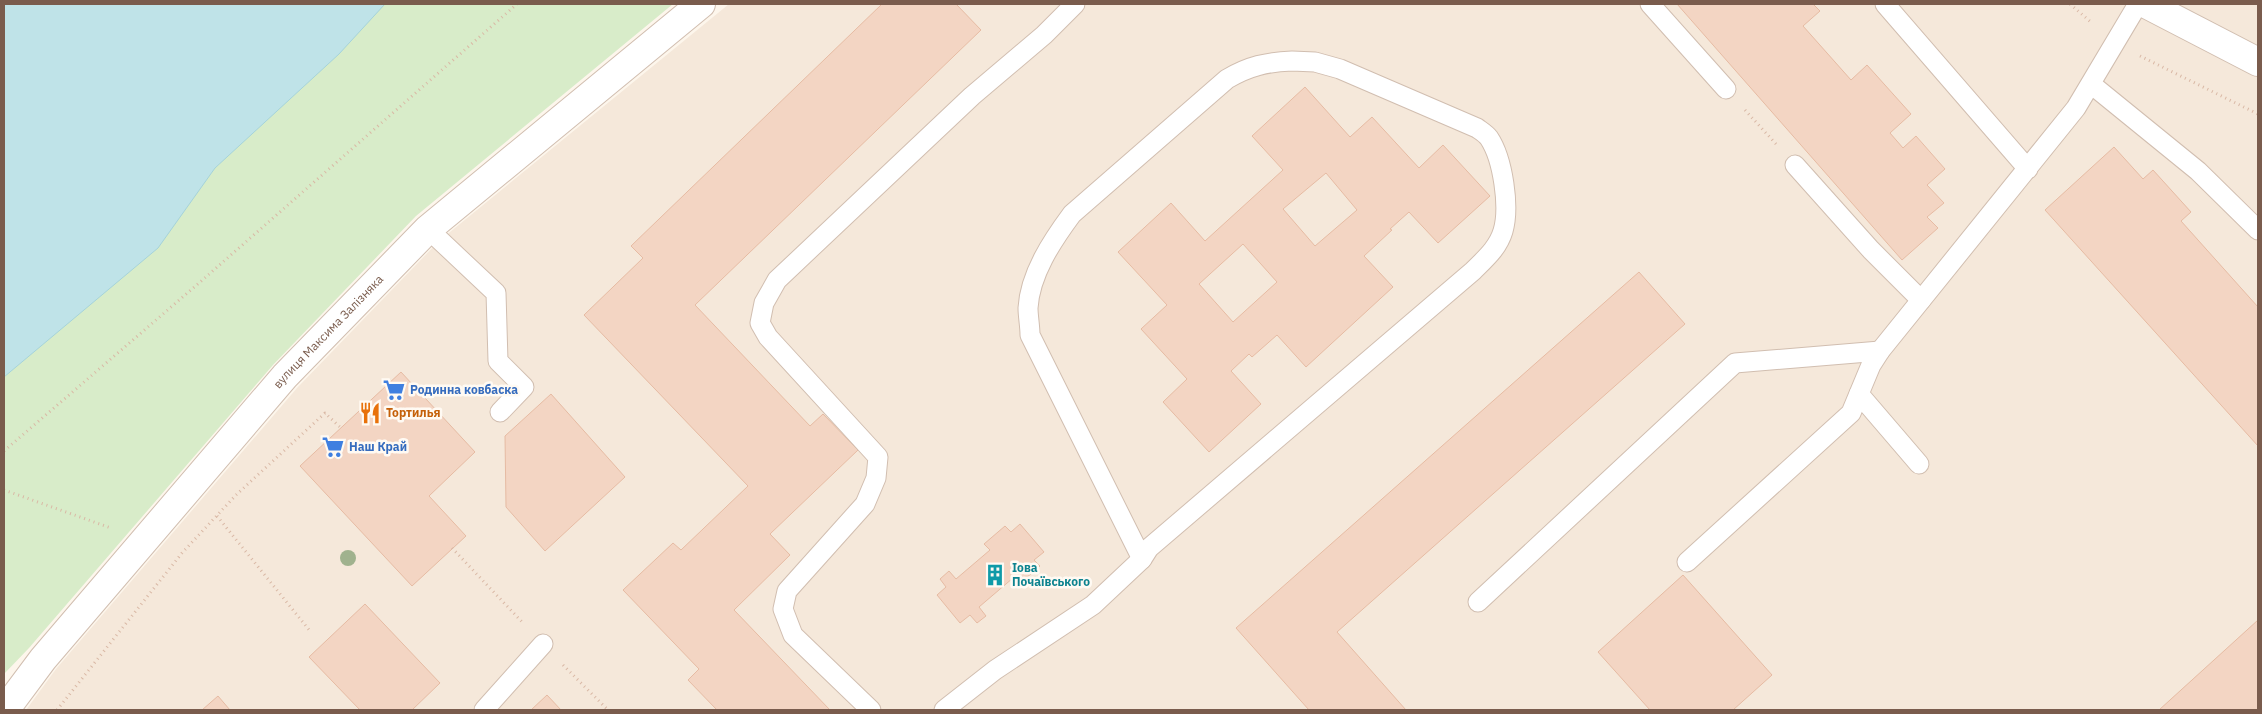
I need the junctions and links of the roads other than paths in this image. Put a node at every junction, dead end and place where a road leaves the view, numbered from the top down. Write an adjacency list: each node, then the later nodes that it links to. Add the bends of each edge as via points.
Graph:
1 (701, 4): 12 (street, вулиця Максима Залізняка)
2 (1075, 4): 25 (lane, via 777,280 764,303 760,323 768,337 878,457 876,478 865,504 787,591 783,609 793,635)
3 (1650, 4): 9 (lane)
4 (1884, 4): 11 (lane)
5 (2138, 4): 8 (lane)
6 (2146, 4): 7 (street)
7 (2258, 62)
8 (2091, 84): 11 (lane); 13 (lane, via 2198,171)
9 (1726, 89)
10 (1795, 166): 14 (lane)
11 (2028, 169): 14 (lane)
12 (428, 228): 17 (lane, via 496,293 498,361 524,388); 23 (street, вулиця Максима Залізняка, via 278,384 43,659)
13 (2258, 230)
14 (1921, 300): 15 (lane)
15 (1880, 351): 16 (lane); 21 (lane, via 1735,363)
16 (1859, 394): 18 (lane); 20 (lane, via 1851,413)
17 (500, 412)
18 (1919, 464)
19 (1142, 559): 19 (lane, via 1149,548 1492,252 1506,216 1504,188 1489,138 1477,128 1340,69 1315,62 1264,63 1246,68 1227,79 1072,214 1055,237 1032,284 1028,308 1030,335); 26 (lane, via 1093,605 995,670)
20 (1687, 562)
21 (1478, 602)
22 (543, 644): 24 (lane)
23 (5, 710)
24 (484, 710)
25 (871, 710)
26 (944, 710)

